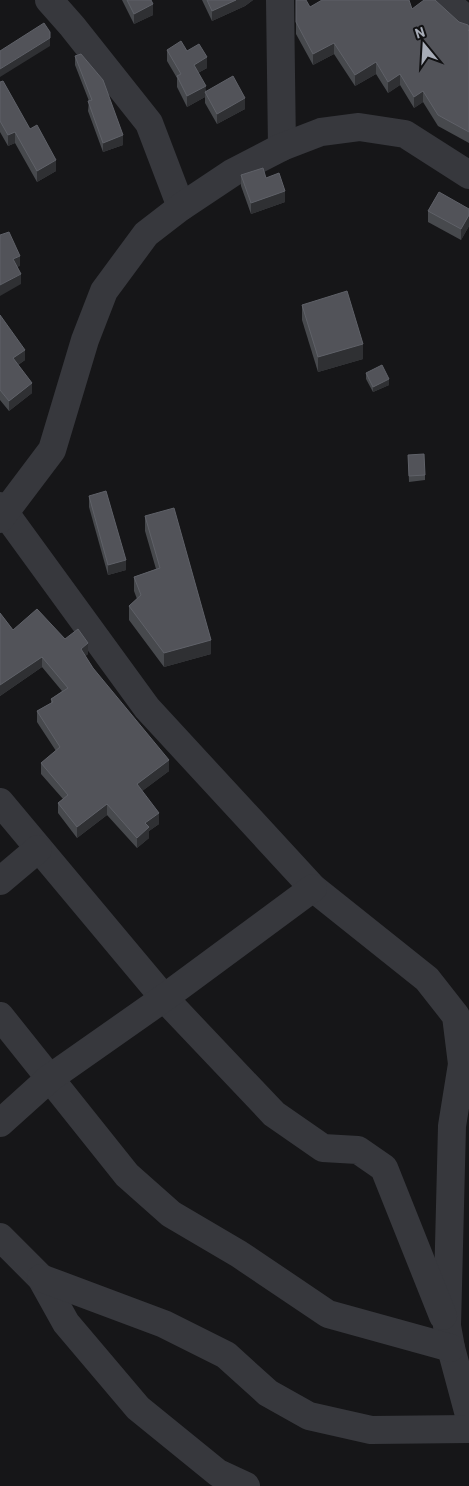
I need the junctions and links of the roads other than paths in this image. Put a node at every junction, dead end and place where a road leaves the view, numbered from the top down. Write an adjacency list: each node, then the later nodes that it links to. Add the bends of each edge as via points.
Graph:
1 (49, 0): 7 (street, via 149,123)
2 (280, 0): 5 (street)
3 (444, 0): 4 (street)
4 (469, 21)
5 (282, 147): 6 (street, via 321,132 359,126 405,134); 7 (street, via 232,173)
6 (469, 175)
7 (181, 207): 8 (street, via 146,234 104,291 85,340 52,450)
8 (2, 513): 12 (street, via 148,708)
9 (0, 802): 10 (street)
10 (38, 850): 11 (street); 13 (street)
11 (0, 881)
12 (313, 888): 13 (street); 19 (street, via 427,979 456,1016 462,1064 452,1126)
13 (164, 998): 15 (street); 19 (street, via 274,1114 323,1148 358,1150 384,1168)
14 (0, 1016): 15 (street)
15 (50, 1078): 16 (street); 19 (street, via 127,1175 170,1214 239,1254 328,1314)
16 (0, 1123)
17 (0, 1237): 18 (street)
18 (41, 1278): 21 (street, via 164,1324 226,1355 268,1392 309,1416 371,1430); 22 (street, via 66,1323 138,1408 218,1473)
19 (449, 1337): 20 (street)
20 (469, 1415)
21 (469, 1429)
22 (246, 1486)

